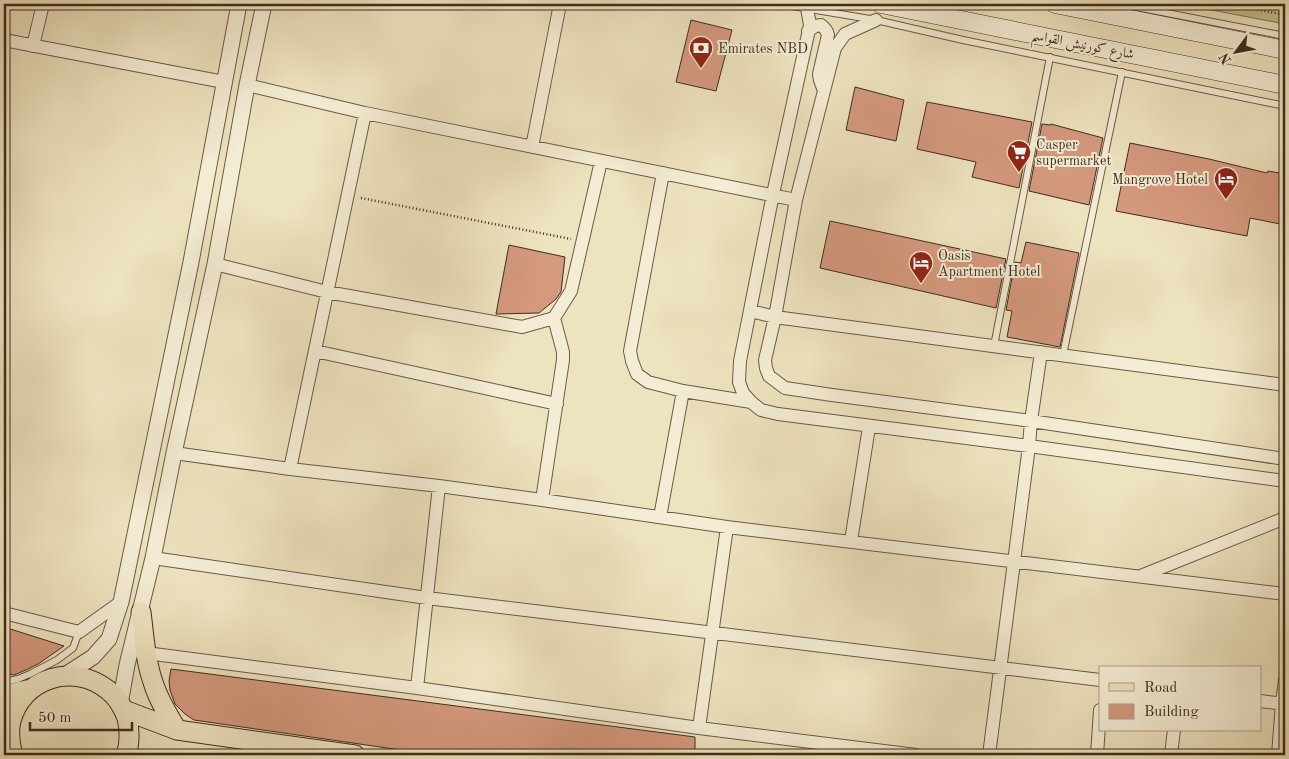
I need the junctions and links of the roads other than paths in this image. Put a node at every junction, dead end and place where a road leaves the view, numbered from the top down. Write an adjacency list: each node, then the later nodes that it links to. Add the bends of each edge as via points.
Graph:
1 (44, 4): 13 (street)
2 (239, 4): 17 (street)
3 (264, 4): 18 (street)
4 (560, 4): 23 (street)
5 (780, 4): 8 (lane)
6 (1055, 4): 14 (main road)
7 (1121, 4): 11 (lane)
8 (806, 6): 9 (lane); 10 (street)
9 (878, 12): 15 (lane, via 964,40); 19 (main road, شارع كورنيش القواسم); 20 (street, via 845,34 836,48)
10 (808, 31): 20 (street, via 818,25 827,31 820,74); 26 (street)
11 (1285, 36)
12 (4, 40): 13 (street)
13 (33, 46): 17 (street)
14 (1285, 50)
15 (1050, 58): 16 (lane); 33 (lane)
16 (1122, 72): 21 (lane); 36 (lane)
17 (224, 82): 59 (street, via 191,262)
18 (247, 85): 22 (street); 28 (street)
19 (1285, 85)
20 (824, 91): 27 (street)
21 (1285, 106)
22 (365, 113): 23 (street); 29 (street)
23 (532, 147): 24 (street)
24 (601, 161): 25 (street); 32 (street, via 571,290)
25 (663, 173): 26 (street); 38 (street, via 630,351 637,374 648,382)
26 (772, 194): 27 (street); 30 (street)
27 (796, 200): 31 (street)
28 (215, 264): 29 (street); 44 (street)
29 (327, 292): 32 (street, via 522,327); 34 (street)
30 (751, 311): 31 (street); 39 (street, via 740,361 739,382)
31 (776, 317): 33 (street); 41 (street, via 765,360 766,368 769,376 785,388)
32 (554, 318): 40 (street, via 563,352)
33 (994, 346): 35 (street)
34 (315, 351): 40 (street); 46 (street)
35 (1041, 352): 36 (street); 41 (street)
36 (1063, 355): 37 (street)
37 (1285, 385)
38 (683, 391): 39 (street); 50 (street)
39 (751, 402): 42 (street, via 761,410 778,414)
40 (557, 404): 49 (street)
41 (1031, 421): 43 (street); 45 (street)
42 (869, 427): 43 (street); 53 (street)
43 (1029, 446): 47 (street); 55 (street)
44 (174, 452): 46 (street); 54 (street)
45 (1285, 459)
46 (290, 469): 48 (street)
47 (1285, 481)
48 (439, 486): 49 (street); 58 (street)
49 (542, 500): 50 (street)
50 (660, 517): 52 (street)
51 (1285, 518): 56 (street)
52 (728, 527): 53 (street); 63 (street)
53 (851, 541): 55 (street)
54 (154, 558): 58 (street); 60 (street)
55 (1014, 561): 56 (street); 65 (street)
56 (1140, 576): 57 (street)
57 (1285, 594)
58 (426, 598): 63 (street); 70 (street)
59 (121, 602): 62 (street); 66 (street, via 109,638 93,657)
60 (141, 612): 64 (main road); 75 (street, via 127,665)
61 (4, 613): 62 (street)
62 (79, 632): 69 (lane, via 73,648 57,660 18,679)
63 (712, 633): 65 (street); 77 (street)
64 (146, 653): 70 (street); 78 (main road, via 152,681)
65 (999, 667): 67 (street); 84 (street)
66 (65, 676): 71 (main road, via 47,680); 75 (main road, via 83,677 100,684 114,695)
67 (1099, 680)
68 (1285, 680): 74 (street)
69 (4, 682)
70 (417, 688): 77 (street)
71 (31, 689): 72 (main road); 80 (main road, via 18,704 10,722 9,742)
72 (4, 695)
73 (1262, 701): 74 (street)
74 (1283, 704): 87 (street)
75 (122, 707): 78 (main road); 81 (main road, via 130,728)
76 (1099, 725): 85 (street)
77 (699, 728): 83 (street)
78 (177, 730): 82 (main road)
79 (1174, 732): 86 (street)
80 (13, 755)
81 (126, 755)
82 (355, 755)
83 (916, 755)
84 (989, 755)
85 (1097, 755)
86 (1171, 755)
87 (1278, 755)

